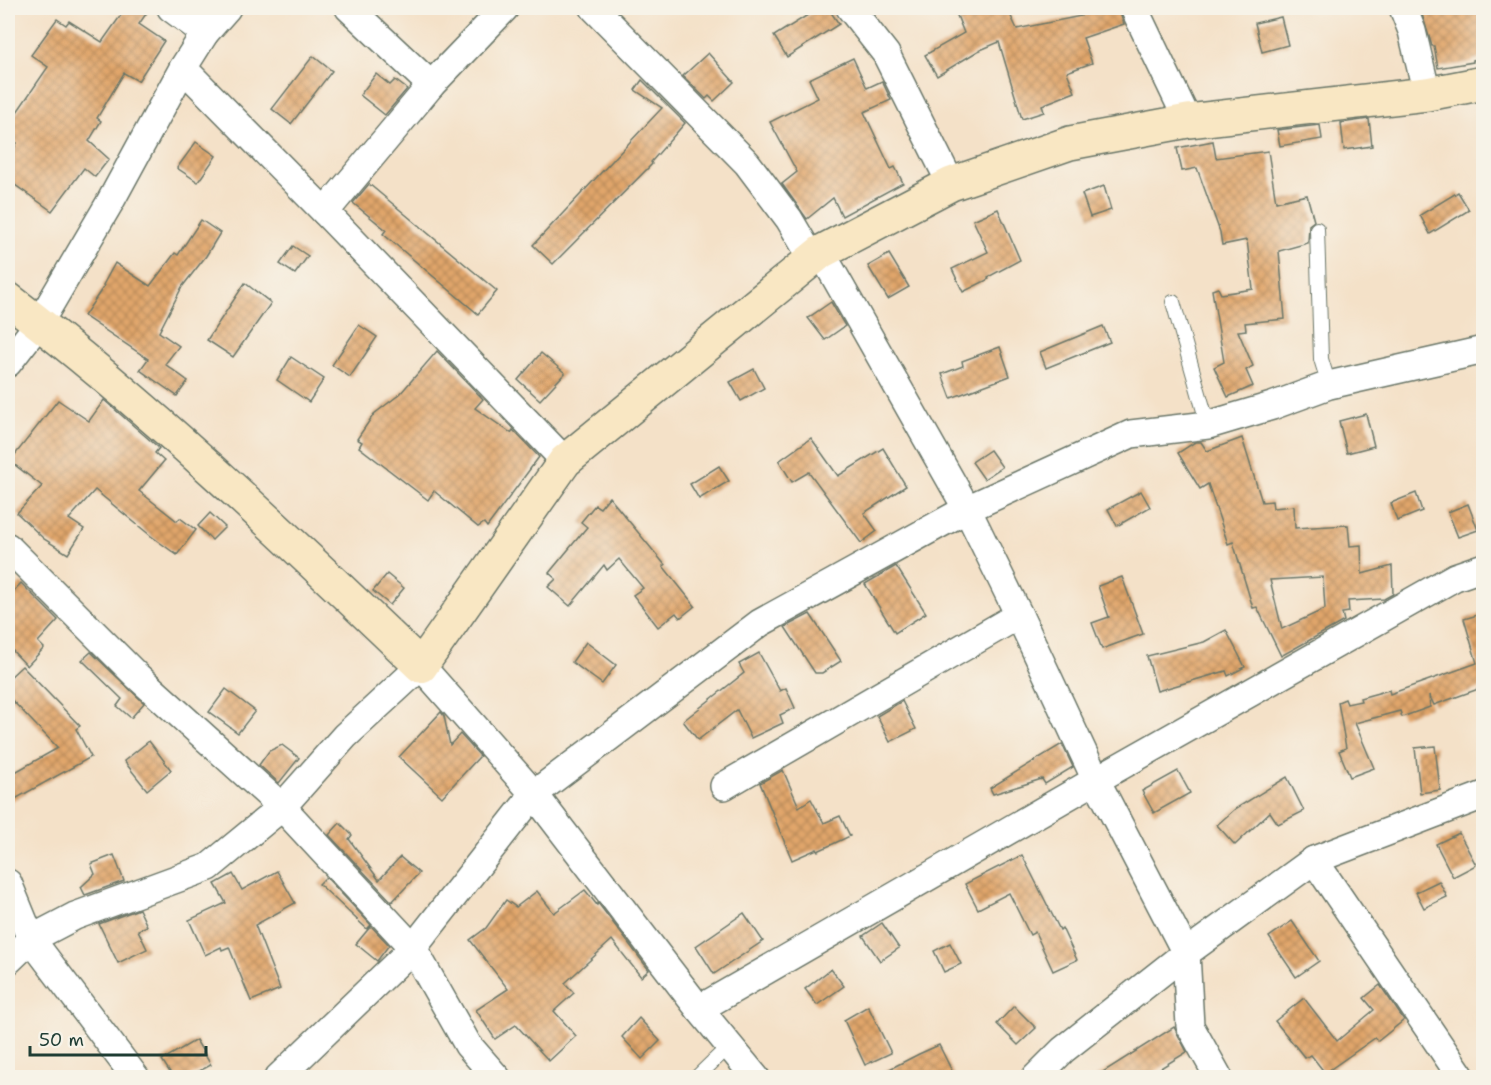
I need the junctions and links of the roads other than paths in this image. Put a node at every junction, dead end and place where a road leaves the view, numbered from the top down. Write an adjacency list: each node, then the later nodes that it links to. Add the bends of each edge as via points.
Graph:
1 (171, 8): 9 (street)
2 (227, 8): 9 (street)
3 (349, 8): 12 (street)
4 (506, 8): 12 (street)
5 (594, 8): 18 (street, via 747,163)
6 (850, 8): 15 (street, via 886,54)
7 (1134, 8): 14 (street)
8 (1404, 8): 13 (street)
9 (205, 33): 10 (street)
10 (183, 68): 16 (street); 21 (street)
11 (1484, 83): 13 (street)
12 (431, 85): 16 (street)
13 (1427, 94): 14 (street)
14 (1188, 121): 15 (street, via 1070,143)
15 (951, 184): 18 (street)
16 (325, 212): 26 (street)
17 (1317, 229): 24 (lane, via 1321,359)
18 (816, 255): 26 (street); 27 (street)
19 (8, 299): 21 (street)
20 (1173, 302): 25 (lane)
21 (39, 323): 23 (street); 31 (street, via 266,518)
22 (1484, 350): 24 (street)
23 (8, 363)
24 (1329, 385): 25 (street)
25 (1208, 425): 27 (street, via 1131,434)
26 (565, 461): 31 (street)
27 (967, 509): 30 (street); 34 (street, via 760,623)
28 (8, 547): 36 (street, via 137,676)
29 (1484, 567): 32 (street, via 1455,577)
30 (1019, 615): 32 (street); 33 (street)
31 (421, 666): 34 (street); 36 (street, via 345,736)
32 (1096, 780): 41 (street); 43 (street)
33 (724, 786)
34 (534, 794): 40 (street); 43 (street)
35 (1484, 795): 37 (street)
36 (282, 807): 39 (street, via 209,867 75,916); 40 (street)
37 (1314, 860): 41 (street); 52 (street)
38 (8, 883): 39 (street)
39 (31, 939): 42 (street); 45 (street)
40 (412, 948): 46 (street); 47 (street, via 468,1045)
41 (1186, 953): 50 (street, via 1063,1050); 51 (street, via 1190,1026)
42 (8, 961)
43 (699, 1009): 44 (street)
44 (729, 1046): 48 (lane); 49 (street)
45 (136, 1077)
46 (278, 1077)
47 (497, 1077)
48 (696, 1077)
49 (756, 1077)
50 (1035, 1077)
51 (1219, 1077)
52 (1462, 1077)

